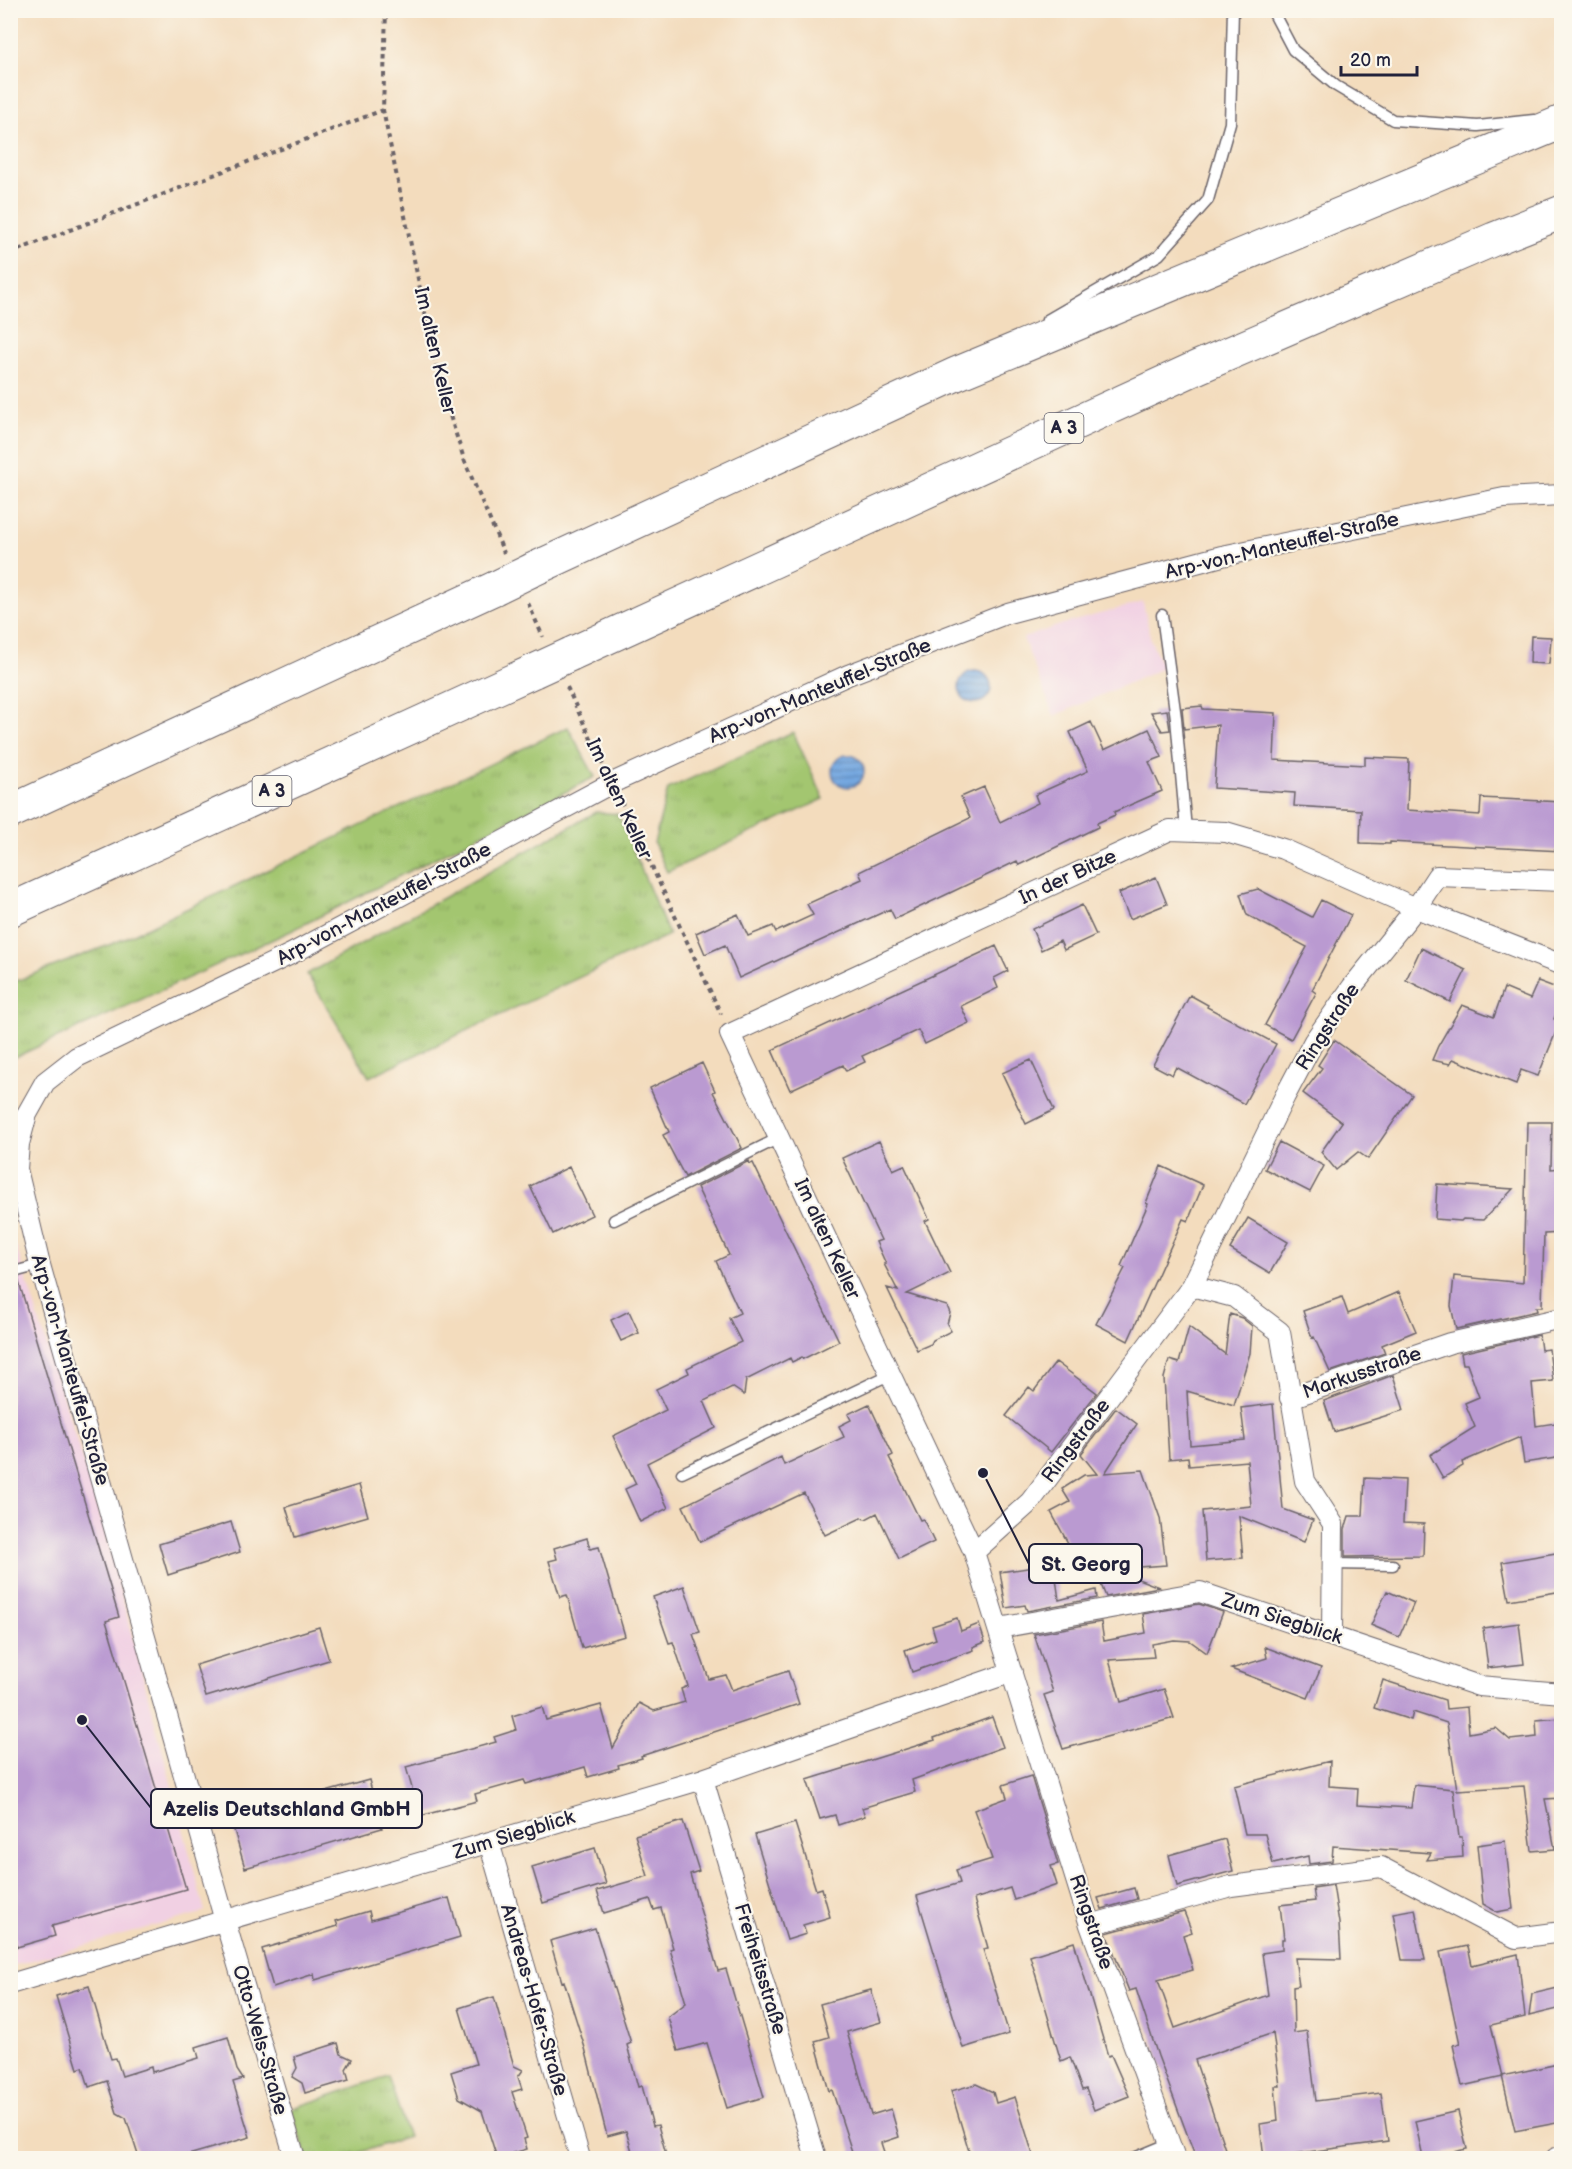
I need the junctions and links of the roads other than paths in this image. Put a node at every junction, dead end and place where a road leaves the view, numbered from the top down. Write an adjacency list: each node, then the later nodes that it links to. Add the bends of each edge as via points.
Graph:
1 (1233, 10): 5 (lane, via 1230,123 1208,200 1159,255)
2 (1272, 10): 3 (lane, via 1293,50 1336,86 1394,120 1478,126)
3 (1562, 120): 7 (highway)
4 (1562, 212): 14 (highway, A 3, via 1198,367 550,656)
5 (1037, 326)
6 (1027, 332): 7 (lane)
7 (956, 374): 10 (highway, via 512,573)
8 (1562, 495): 17 (street, Arp-von-Manteuffel-Straße, via 1504,498 1222,556 1008,613 848,675 612,783 291,954 77,1057 45,1082)
9 (1162, 615): 11 (lane)
10 (10, 812)
11 (1186, 830): 13 (street, In der Bitze, via 1226,832 1283,849); 16 (street, In der Bitze, via 1170,830)
12 (1562, 881): 13 (street, Ringstraße, via 1437,876)
13 (1416, 908): 15 (street); 22 (street, Ringstraße, via 1314,1041)
14 (10, 910)
15 (1562, 965)
16 (730, 1034): 18 (street, Im alten Keller)
17 (19, 1115): 20 (street, Arp-von-Manteuffel-Straße, via 17,1169)
18 (779, 1138): 19 (lane); 24 (street, Im alten Keller)
19 (614, 1220)
20 (40, 1264): 21 (lane); 36 (street, Arp-von-Manteuffel-Straße)
21 (10, 1273)
22 (1192, 1286): 25 (street, Markusstraße, via 1234,1297 1280,1332); 27 (street, Ringstraße, via 1030,1502)
23 (1562, 1318): 25 (street, Markusstraße, via 1450,1343)
24 (891, 1374): 26 (lane); 27 (street, Im alten Keller)
25 (1290, 1398): 28 (street, via 1305,1481 1333,1524)
26 (682, 1473)
27 (974, 1552): 30 (street, Ringstraße)
28 (1332, 1564): 29 (lane); 31 (street)
29 (1393, 1565)
30 (999, 1628): 31 (street, Zum Siegblick, via 1200,1592); 32 (street, Ringstraße)
31 (1332, 1635): 33 (street, Zum Siegblick, via 1479,1686)
32 (1012, 1672): 34 (street, Zum Siegblick); 37 (street, Ringstraße)
33 (1562, 1693)
34 (703, 1779): 35 (street, Zum Siegblick); 44 (street, Freiheitsstraße)
35 (489, 1842): 36 (street, Zum Siegblick); 43 (street, Andreas-Hofer-Straße)
36 (225, 1921): 39 (street, Zum Siegblick); 42 (street, Otto-Wels-Straße)
37 (1090, 1925): 38 (street, via 1231,1886 1380,1867 1516,1938); 40 (street, Ringstraße)
38 (1562, 1932)
39 (10, 1984)
40 (1172, 2151): 45 (lane)
41 (1562, 2157): 46 (street)
42 (295, 2158)
43 (580, 2158)
44 (816, 2158)
45 (1134, 2158)
46 (1556, 2158)

